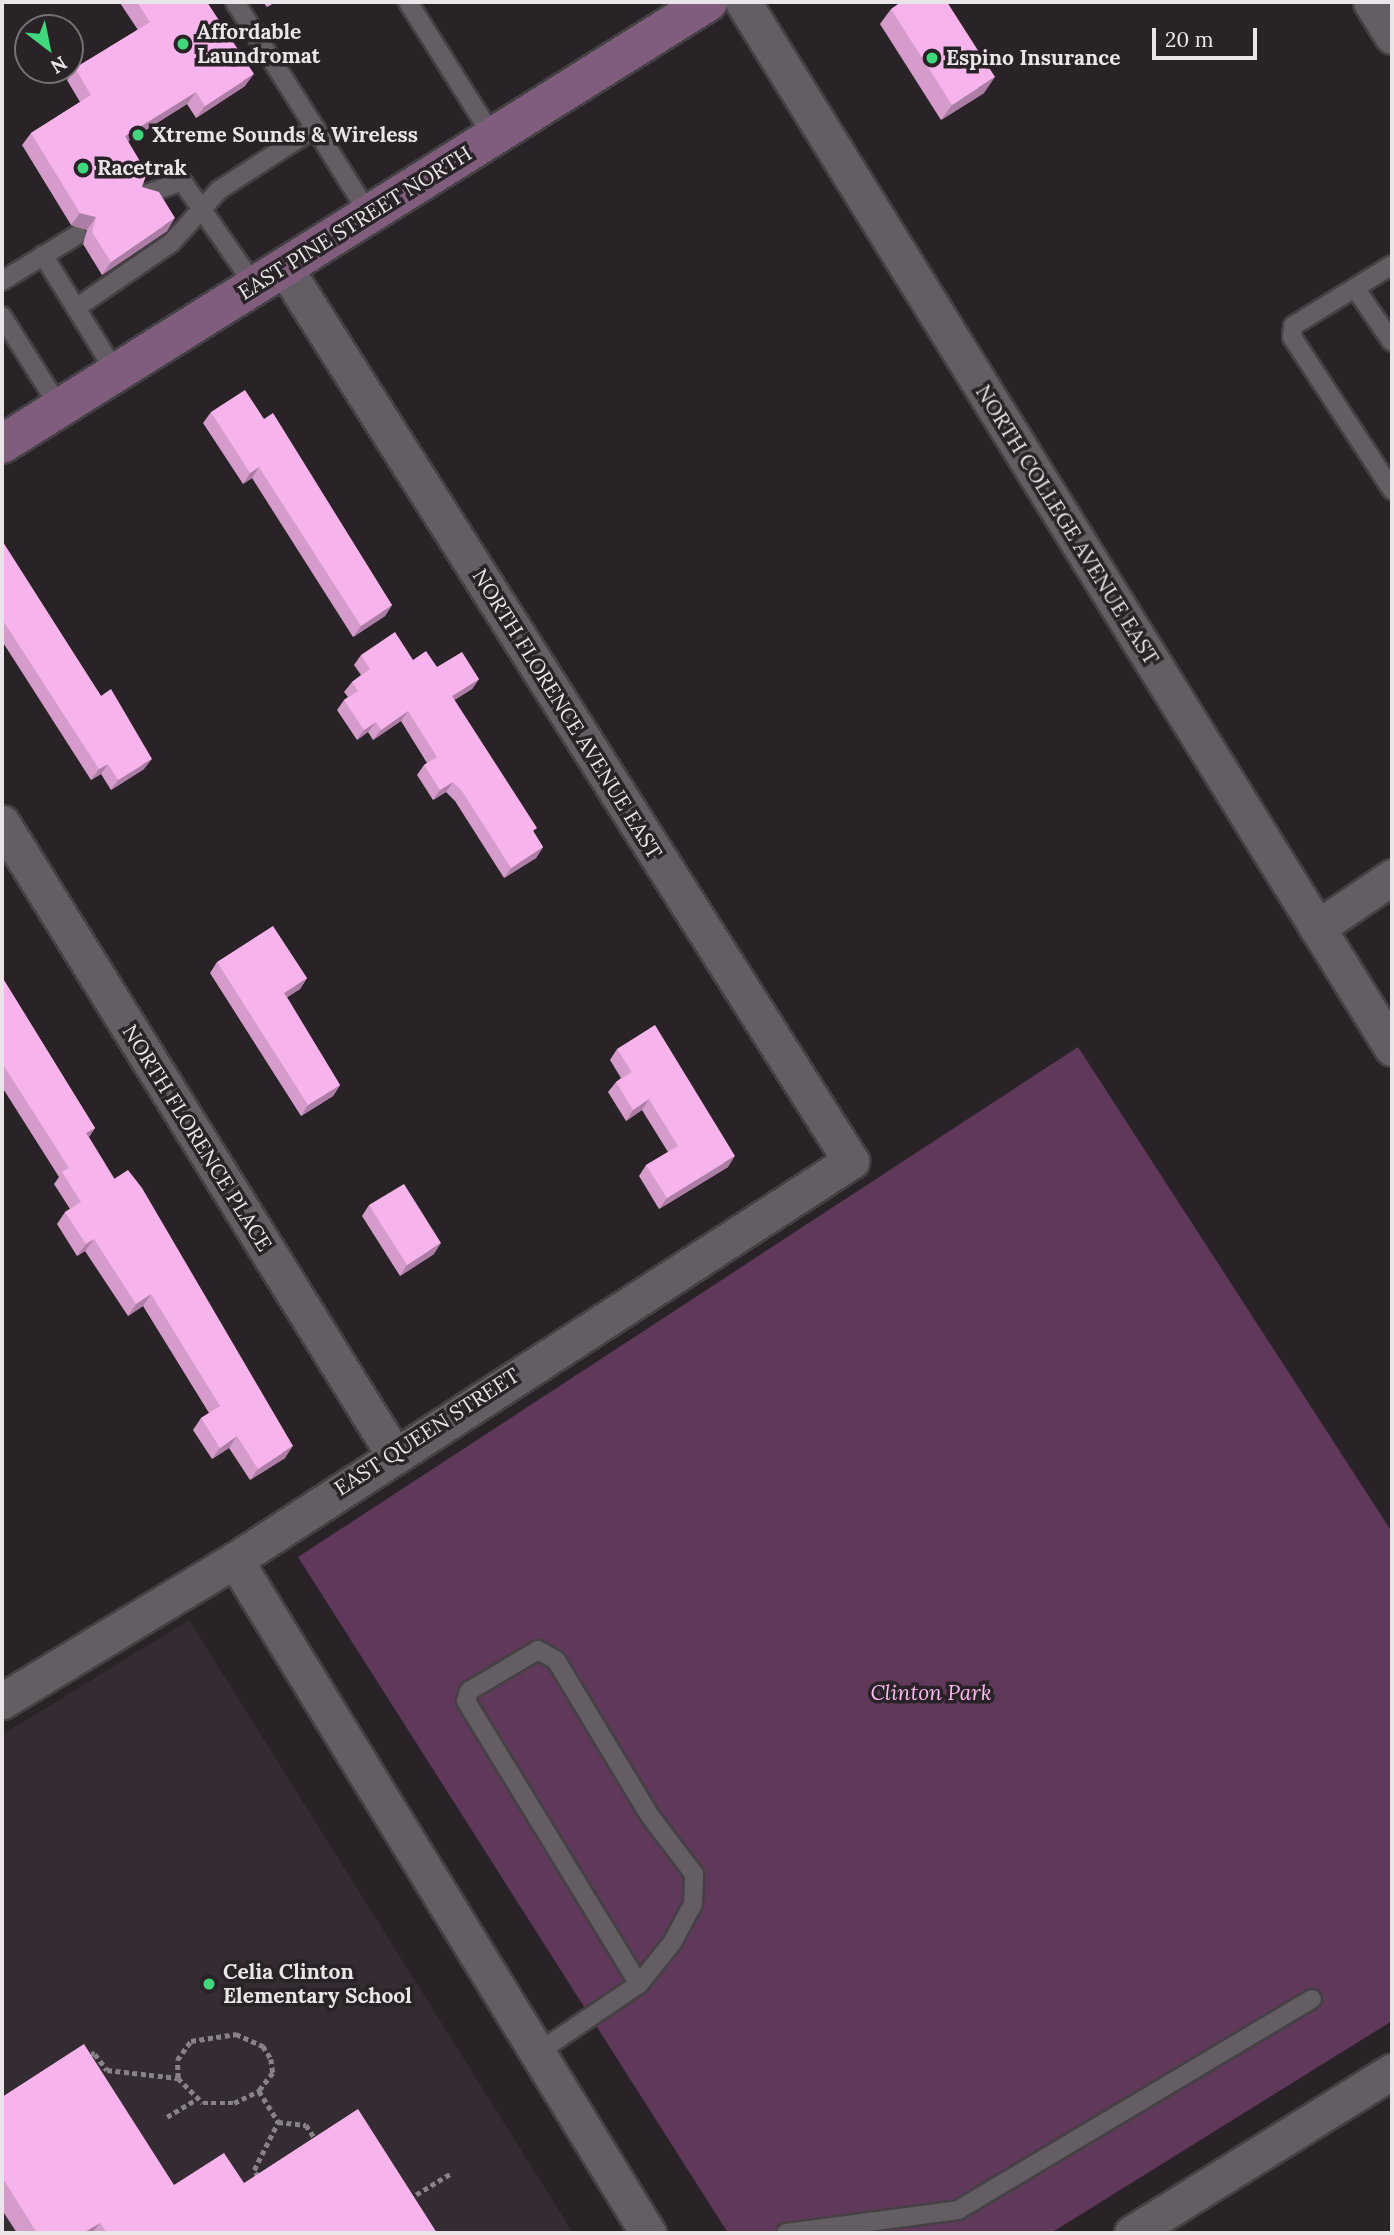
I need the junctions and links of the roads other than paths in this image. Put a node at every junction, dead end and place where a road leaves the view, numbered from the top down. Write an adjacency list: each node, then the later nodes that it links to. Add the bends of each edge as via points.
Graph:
1 (235, 2): 7 (lane)
2 (408, 2): 8 (lane)
3 (708, 2): 8 (main road, EAST PINE STREET NORTH)
4 (743, 2): 27 (street, NORTH COLLEGE AVENUE EAST)
5 (1371, 2): 6 (street)
6 (1392, 36)
7 (315, 128): 10 (lane); 11 (lane)
8 (493, 137): 11 (main road, EAST PINE STREET NORTH)
9 (144, 195): 10 (lane, via 182,181)
10 (204, 205): 15 (lane); 18 (lane, via 171,243)
11 (369, 214): 15 (main road, EAST PINE STREET NORTH)
12 (77, 235): 13 (lane)
13 (43, 256): 16 (lane); 18 (lane)
14 (1392, 265): 17 (lane)
15 (269, 277): 21 (main road, EAST PINE STREET NORTH); 29 (street, NORTH FLORENCE AVENUE EAST)
16 (2, 281)
17 (1355, 288): 20 (lane); 24 (lane, via 1293,326 1292,337)
18 (76, 308): 21 (lane)
19 (2, 316): 22 (lane)
20 (1392, 342)
21 (116, 373): 22 (main road, EAST PINE STREET NORTH)
22 (60, 408): 23 (main road, EAST PINE STREET NORTH)
23 (2, 444)
24 (1392, 490)
25 (2, 823): 30 (street, NORTH FLORENCE PLACE)
26 (1392, 877): 27 (street)
27 (1317, 929): 28 (street, NORTH COLLEGE AVENUE EAST)
28 (1392, 1048)
29 (850, 1161): 30 (street, EAST QUEEN STREET)
30 (393, 1453): 31 (street, EAST QUEEN STREET)
31 (235, 1560): 32 (street, EAST QUEEN STREET); 35 (street)
32 (2, 1701)
33 (639, 1984): 33 (lane, via 672,1943 693,1904 694,1874 650,1816 555,1660 538,1650 469,1691 470,1712); 35 (lane)
34 (1312, 1999): 38 (lane, via 958,2210)
35 (537, 2053): 37 (street)
36 (1392, 2071): 39 (street)
37 (648, 2233)
38 (786, 2233)
39 (1132, 2233)

